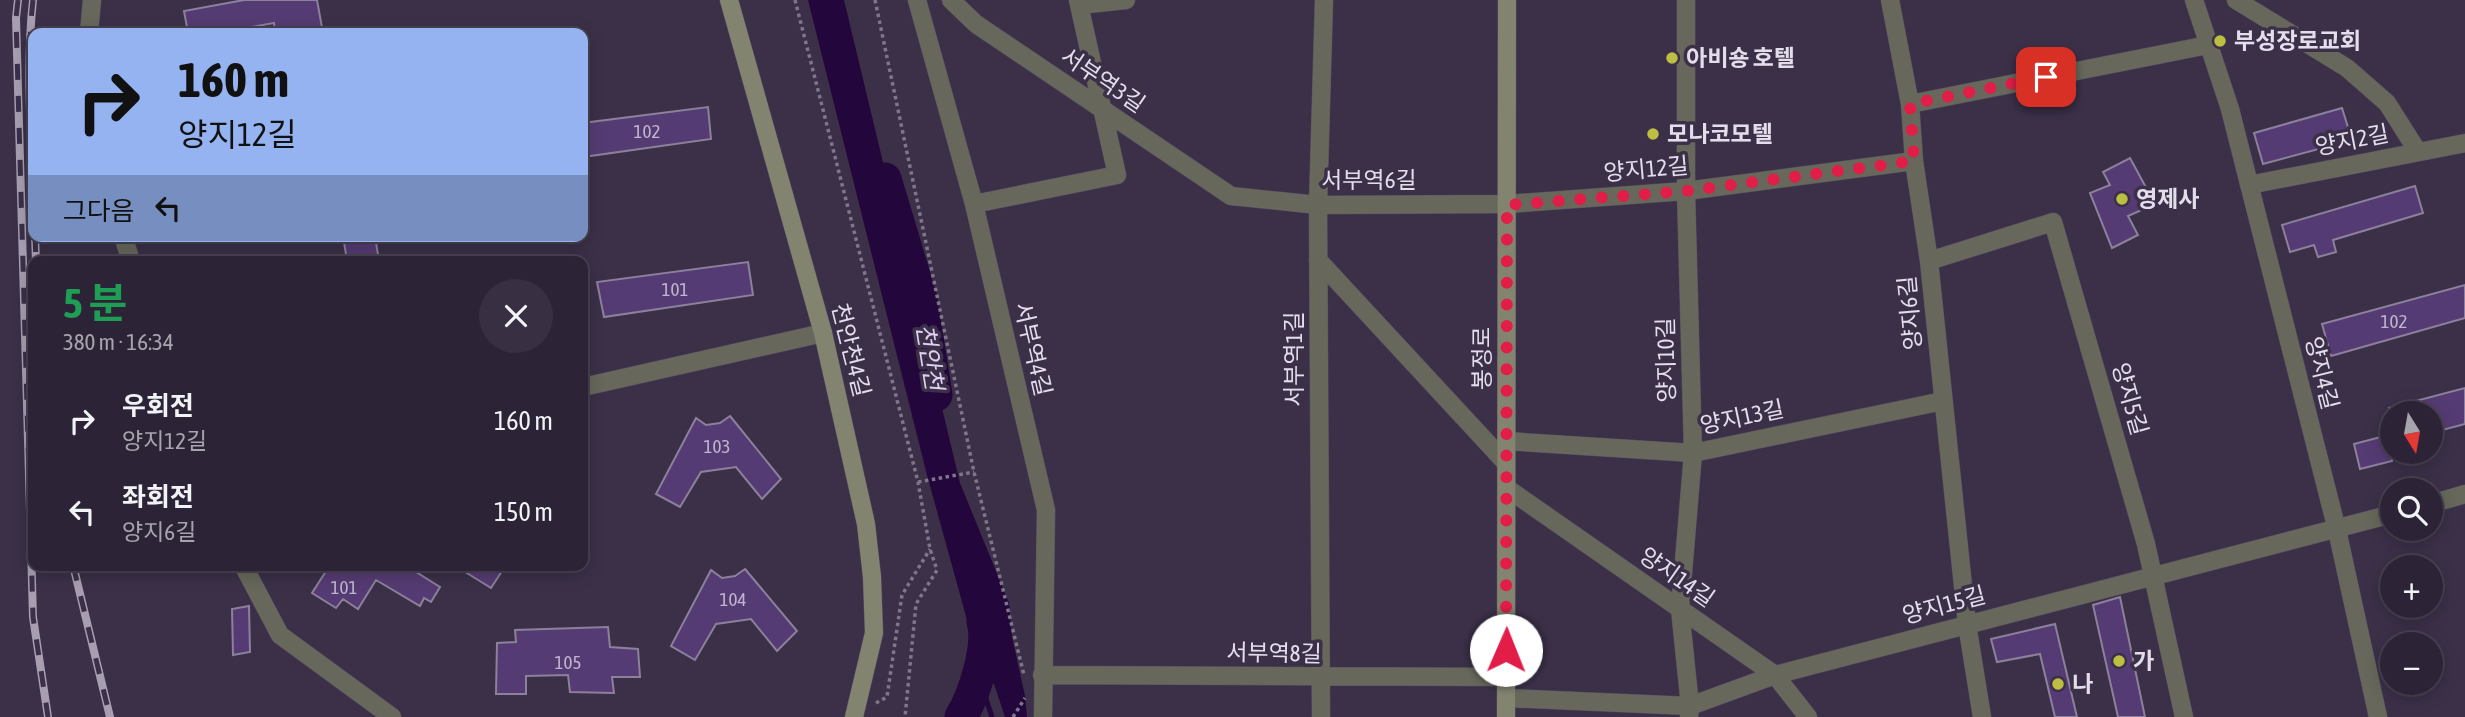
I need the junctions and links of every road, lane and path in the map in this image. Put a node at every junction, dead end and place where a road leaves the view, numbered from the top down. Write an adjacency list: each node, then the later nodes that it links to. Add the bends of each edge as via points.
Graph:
1 (92, 0): 15 (street)
2 (729, 0): 30 (street, 천안천4길)
3 (795, 0): 37 (path)
4 (875, 0): 36 (path)
5 (917, 0): 25 (street, 서부역4길)
6 (951, 0): 18 (street, 서부역3길, via 976,24)
7 (1126, 0): 14 (street)
8 (1324, 0): 26 (street, 서부역1길)
9 (1507, 0): 27 (street, 봉정로)
10 (1686, 0): 23 (street, 양지10길)
11 (1890, 0): 17 (street, 양지6길)
12 (2194, 0): 16 (street, 양지4길)
13 (2236, 0): 20 (street, via 2347,68 2387,103)
14 (1078, 3): 18 (street)
15 (89, 28)
16 (2208, 45): 17 (street); 22 (street, 양지4길)
17 (1910, 104): 21 (street, 양지6길)
18 (1102, 110): 24 (street, 서부역3길); 25 (street, via 1117,175)
19 (2465, 143): 20 (street, 양지2길)
20 (2418, 152): 22 (street, 양지2길)
21 (1914, 161): 23 (street, 양지12길); 29 (street, 양지6길)
22 (2249, 185): 42 (street, 양지4길)
23 (1686, 191): 27 (street, 양지12길); 34 (street, 양지10길)
24 (1231, 196): 26 (street, 서부역6길)
25 (974, 204): 49 (street, 서부역4길, via 1046,510)
26 (1318, 205): 27 (street, 서부역6길); 28 (street, 서부역1길)
27 (1507, 205): 33 (street, 봉정로)
28 (1318, 260): 35 (street); 51 (street, 서부역1길)
29 (1930, 261): 32 (street, 양지6길); 45 (street, 양지5길, via 2053,222)
30 (822, 333): 31 (street); 55 (street, 천안천4길, via 866,524 872,577 874,634)
31 (588, 386)
32 (1943, 401): 34 (street, 양지13길); 47 (street, 양지6길)
33 (1506, 441): 34 (street, 양지13길); 35 (street, 봉정로)
34 (1693, 453): 46 (street, 양지10길)
35 (1506, 463): 38 (street, 봉정로)
36 (974, 472): 37 (path); 49 (path)
37 (918, 482): 43 (path)
38 (1508, 489): 46 (street, 양지14길); 50 (street, 봉정로)
39 (2465, 494): 40 (street)
40 (2443, 500)
41 (2380, 517): 42 (street, 양지15길)
42 (2337, 530): 45 (street, 양지15길); 65 (street, 양지4길)
43 (930, 549): 55 (path, via 902,595 887,697); 57 (path, via 937,570 916,604)
44 (246, 571): 56 (street, via 280,635)
45 (2153, 576): 47 (street, 양지15길); 64 (street, 양지5길)
46 (1680, 609): 48 (street, 양지14길); 54 (street, 양지10길)
47 (1967, 624): 48 (street, 양지15길); 63 (street, 양지6길)
48 (1775, 675): 54 (street, 양지15길); 62 (street, 양지14길)
49 (1034, 677): 51 (street, 서부역8길); 59 (street, 서부역4길)
50 (1506, 677): 51 (street, 서부역8길); 53 (street, 봉정로)
51 (1321, 678): 60 (street, 서부역1길)
52 (1029, 693): 58 (path)
53 (1506, 698): 54 (street, 양지15길); 61 (street, 봉정로)
54 (1690, 712)
55 (850, 716)
56 (392, 717)
57 (905, 717)
58 (1013, 717)
59 (1043, 717)
60 (1321, 717)
61 (1506, 717)
62 (1808, 717)
63 (1982, 717)
64 (2184, 717)
65 (2378, 717)

